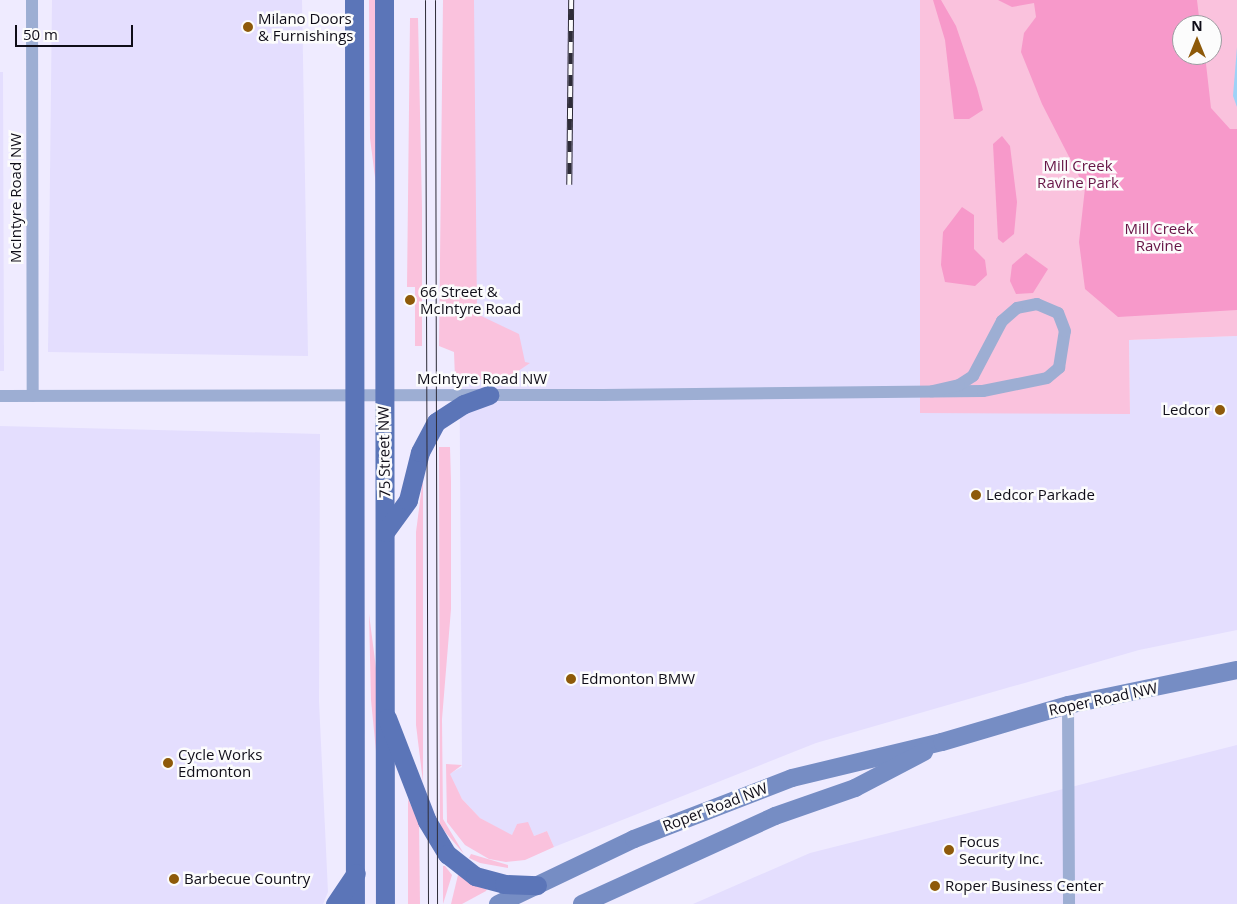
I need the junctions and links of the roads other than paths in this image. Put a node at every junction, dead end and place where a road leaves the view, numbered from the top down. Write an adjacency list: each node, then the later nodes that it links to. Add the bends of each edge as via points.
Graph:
1 (32, 0): 8 (street, McIntyre Road NW)
2 (354, 0): 9 (main road, 75 Street NW)
3 (384, 0): 5 (main road, 75 Street NW)
4 (932, 391): 4 (street, McIntyre Road NW, via 959,385 973,376 1002,321 1017,308 1037,304 1058,313 1065,348 1059,368 1047,378 996,389); 6 (street, McIntyre Road NW)
5 (383, 395): 6 (street, McIntyre Road NW); 9 (street, McIntyre Road NW); 10 (main road, 75 Street NW)
6 (489, 395): 10 (main road, via 464,404 436,422 420,452 408,500)
7 (0, 396): 8 (street, McIntyre Road NW)
8 (33, 396): 9 (street, McIntyre Road NW)
9 (355, 396): 15 (main road, 75 Street NW)
10 (385, 532): 13 (main road, 75 Street NW)
11 (1237, 670): 12 (main road, Roper Road NW)
12 (1068, 705): 14 (main road, Roper Road NW); 22 (street)
13 (384, 713): 16 (main road, via 427,821 447,854 475,876 504,884); 19 (main road, 75 Street NW)
14 (942, 742): 16 (main road, Roper Road NW, via 835,765 764,787 634,839); 21 (main road, Roper Road NW, via 855,788 775,816)
15 (356, 873): 17 (main road); 18 (main road, 75 Street NW)
16 (538, 885): 20 (main road, Roper Road NW)
17 (335, 904)
18 (355, 904)
19 (385, 904)
20 (498, 904)
21 (582, 904)
22 (1069, 904)

